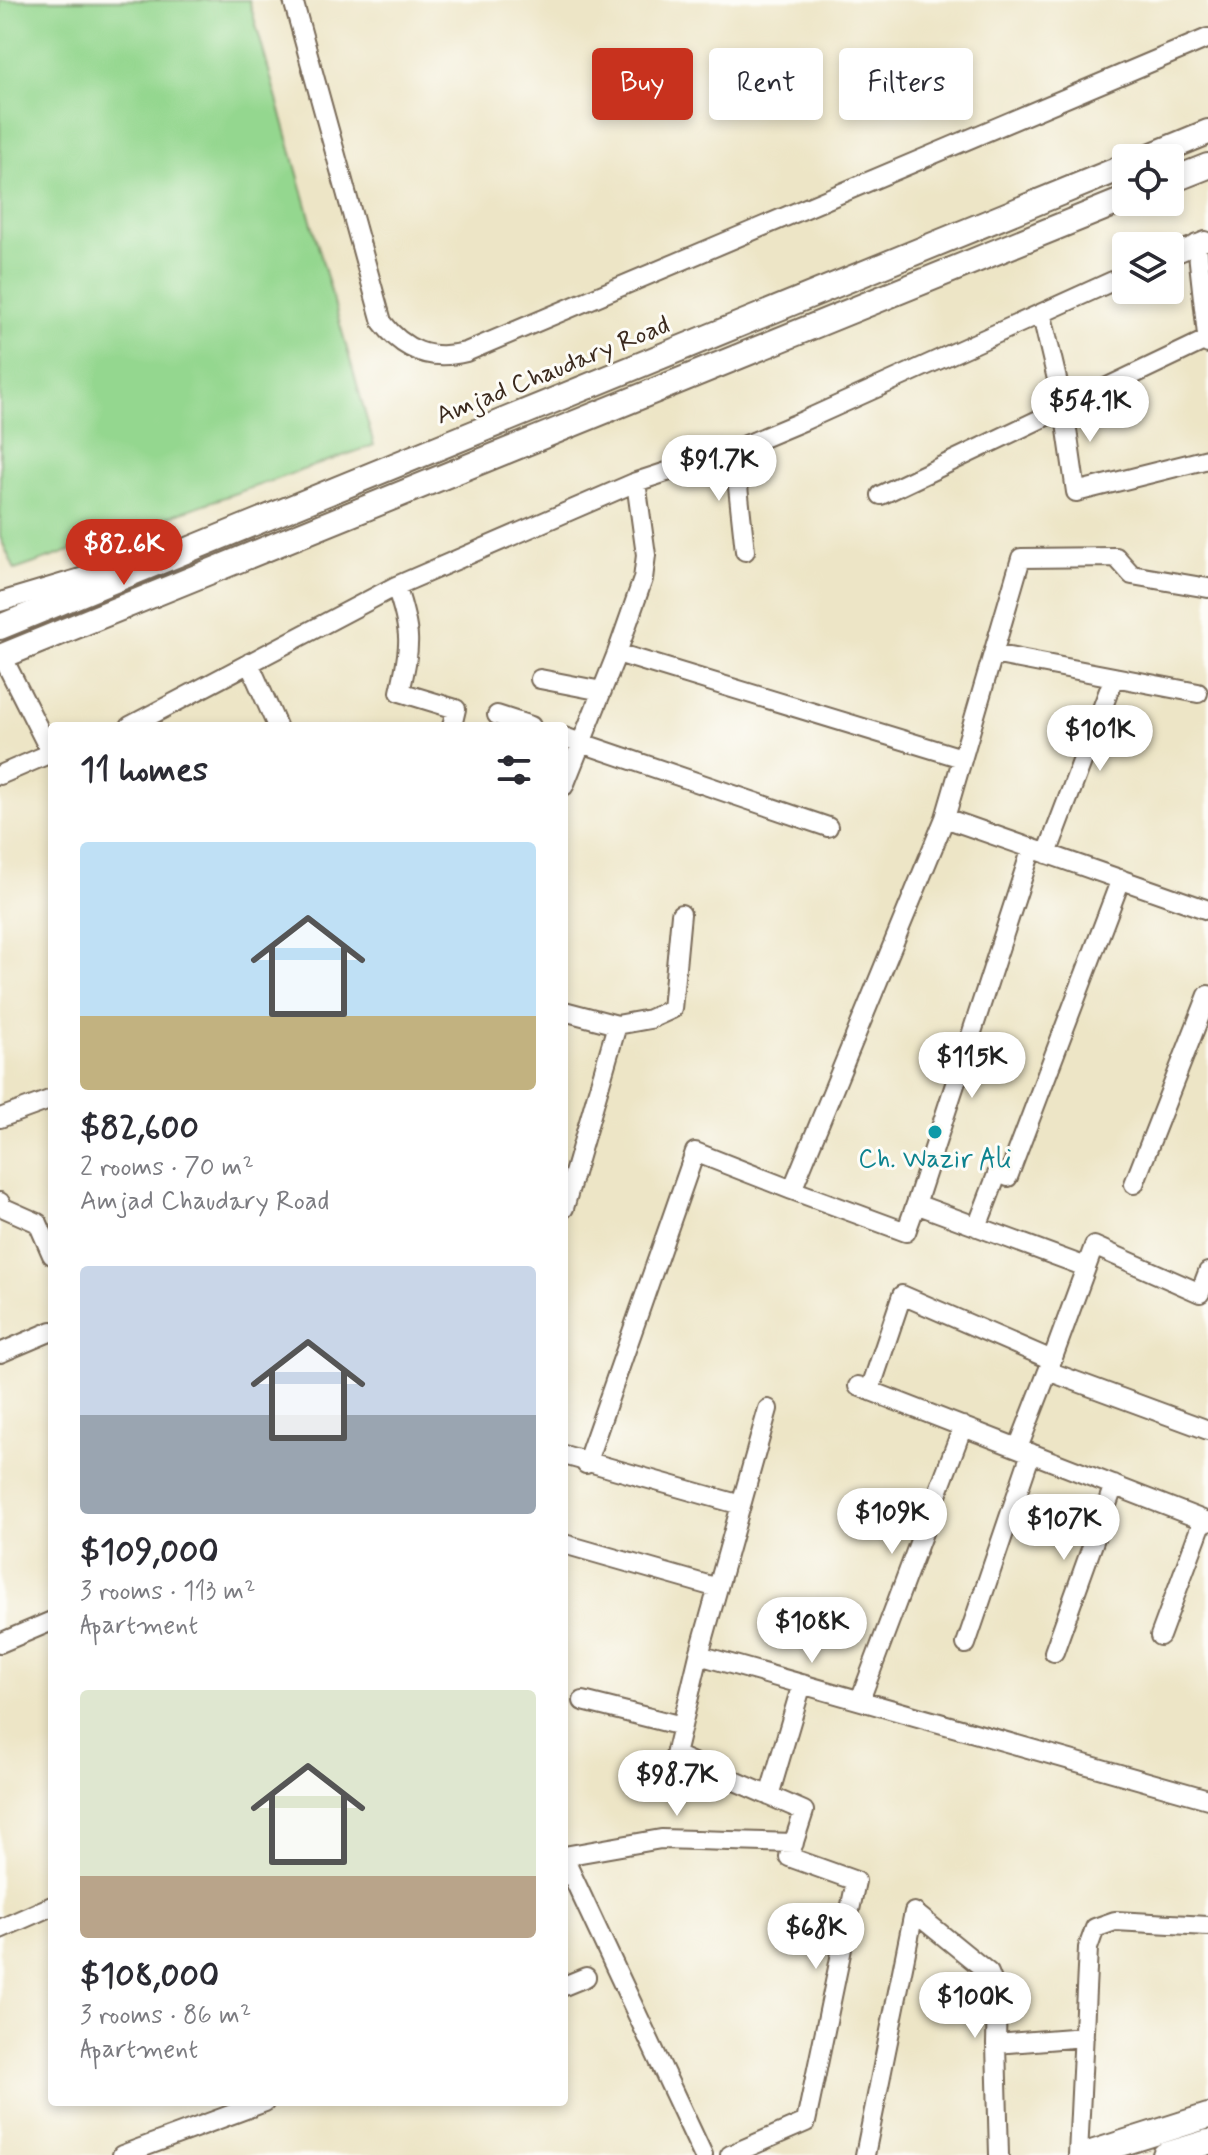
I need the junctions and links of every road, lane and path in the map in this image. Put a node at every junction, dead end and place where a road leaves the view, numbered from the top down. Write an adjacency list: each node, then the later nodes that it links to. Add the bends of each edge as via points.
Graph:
1 (293, 0): 2 (street, via 382,322 403,344 446,357)
2 (1208, 38)
3 (1208, 132): 4 (main road)
4 (1179, 144)
5 (1208, 166): 7 (main road)
6 (1112, 172): 19 (main road, Amjad Chaudary Road)
7 (1184, 175)
8 (1112, 205): 27 (main road)
9 (1203, 242): 10 (street); 13 (street)
10 (1184, 250)
11 (1112, 282): 12 (street)
12 (1042, 316): 14 (street); 15 (street)
13 (1208, 341): 14 (street)
14 (1064, 409): 16 (street, via 1076,492); 18 (street)
15 (734, 450): 17 (street); 20 (street)
16 (1208, 459)
17 (636, 482): 21 (street); 25 (street, via 645,567)
18 (881, 495)
19 (241, 529): 23 (street); 24 (main road, Amjad Chaudary Road)
20 (745, 551)
21 (396, 586): 28 (street); 36 (street, via 410,627 400,692 456,709)
22 (1208, 588): 26 (street, via 1132,575 1116,557 1021,558)
23 (0, 602)
24 (0, 627)
25 (617, 653): 31 (street); 41 (street)
26 (993, 654): 29 (street); 41 (street)
27 (1, 657): 39 (street)
28 (249, 663): 34 (street); 35 (street)
29 (1114, 677): 32 (street); 46 (street)
30 (540, 679): 31 (street)
31 (602, 691): 38 (street)
32 (1198, 693)
33 (497, 715): 37 (street)
34 (138, 722)
35 (275, 722)
36 (453, 722)
37 (519, 722)
38 (573, 740): 42 (street); 45 (street)
39 (48, 748)
40 (48, 755): 43 (street)
41 (962, 758): 44 (street)
42 (568, 766)
43 (0, 775)
44 (945, 818): 46 (street); 56 (street)
45 (828, 827)
46 (1039, 851): 47 (street); 59 (street)
47 (1121, 879): 48 (street); 61 (street, via 1008,1177 998,1172)
48 (1208, 910)
49 (681, 914): 52 (street, via 672,1009)
50 (1208, 995): 55 (street)
51 (568, 1012): 52 (street)
52 (617, 1025): 57 (street)
53 (48, 1100): 54 (street)
54 (0, 1118)
55 (1134, 1184)
56 (792, 1190): 59 (street, via 906,1232); 72 (street, via 695,1152)
57 (568, 1194)
58 (0, 1202): 60 (street)
59 (916, 1204): 61 (street)
60 (45, 1220)
61 (977, 1227): 62 (street)
62 (1086, 1267): 63 (street, via 1094,1246 1200,1293); 66 (street)
63 (1208, 1272)
64 (48, 1333): 65 (street)
65 (0, 1353)
66 (1050, 1366): 68 (street, via 902,1295 864,1388); 69 (street); 70 (street)
67 (768, 1409): 74 (street)
68 (963, 1426): 70 (street); 85 (street)
69 (1208, 1430)
70 (1024, 1451): 73 (street); 81 (street)
71 (568, 1457): 72 (street)
72 (586, 1464): 74 (street)
73 (1114, 1485): 75 (street); 82 (street)
74 (741, 1505): 77 (street)
75 (1206, 1521): 79 (street)
76 (568, 1545): 77 (street)
77 (718, 1588): 83 (street)
78 (48, 1623): 80 (street)
79 (1160, 1636)
80 (0, 1643)
81 (966, 1644)
82 (1054, 1652)
83 (699, 1655): 84 (street); 87 (street)
84 (802, 1684): 85 (street); 88 (street)
85 (860, 1700): 89 (street)
86 (583, 1701): 87 (street)
87 (682, 1726): 88 (street, via 675,1755)
88 (769, 1796): 90 (street, via 804,1811)
89 (1208, 1799)
90 (794, 1843): 91 (street, via 661,1839); 104 (street, via 789,1857 856,1881 806,2122)
91 (568, 1856)
92 (568, 1866): 103 (street)
93 (48, 1908): 95 (street)
94 (1208, 1926): 98 (street, via 1115,1921 1095,1928 1088,1948)
95 (0, 1929)
96 (586, 1977): 97 (street)
97 (568, 1984)
98 (1084, 2037): 99 (street); 107 (street)
99 (996, 2044): 105 (street, via 997,1993 989,1973 914,1912); 106 (street)
100 (254, 2106): 102 (street)
101 (1205, 2135): 108 (main road); 109 (main road)
102 (122, 2155)
103 (703, 2155)
104 (730, 2155)
105 (865, 2155)
106 (999, 2155)
107 (1078, 2155)
108 (1085, 2155)
109 (1165, 2155)

